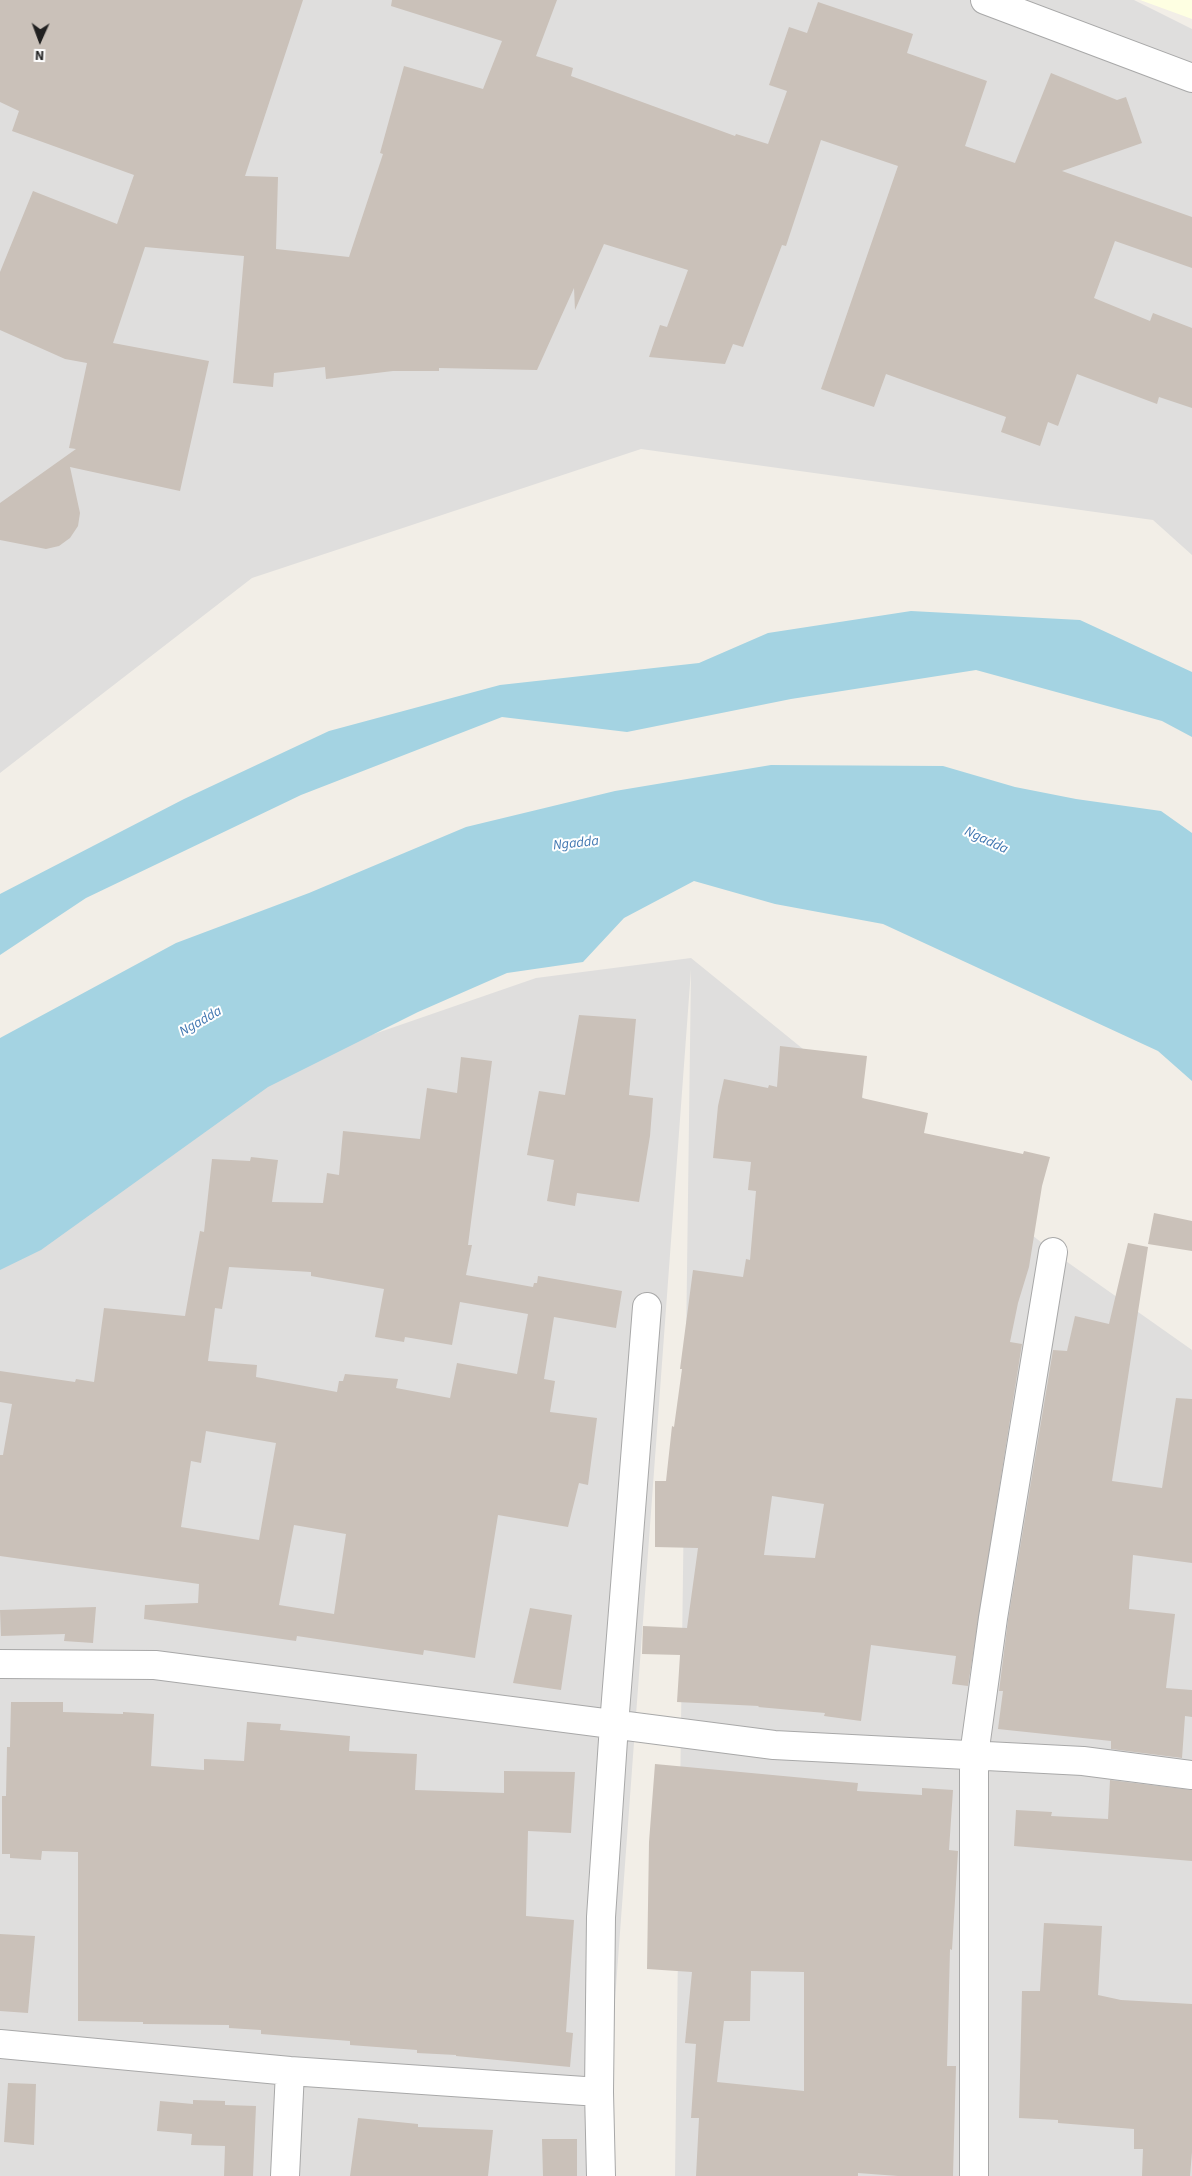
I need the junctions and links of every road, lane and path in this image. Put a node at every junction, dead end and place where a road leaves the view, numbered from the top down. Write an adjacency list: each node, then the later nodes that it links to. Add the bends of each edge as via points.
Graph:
1 (985, 0): 2 (street)
2 (1192, 78)
3 (1052, 1252): 7 (street)
4 (647, 1307): 6 (street)
5 (0, 1664): 6 (street, via 155,1665)
6 (614, 1725): 7 (street, via 774,1745); 11 (street, via 601,1917)
7 (974, 1755): 8 (street, via 1083,1761); 14 (street)
8 (1192, 1775)
9 (0, 2044): 10 (street)
10 (290, 2070): 11 (street); 12 (street)
11 (599, 2092): 13 (street)
12 (285, 2176)
13 (601, 2176)
14 (974, 2176)

